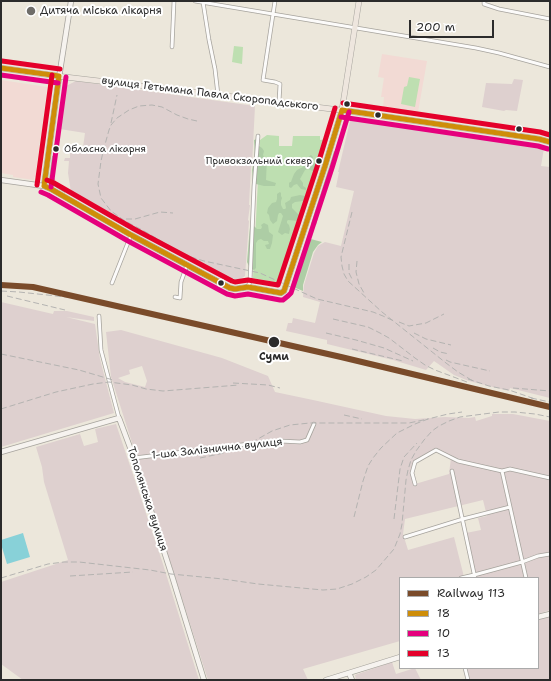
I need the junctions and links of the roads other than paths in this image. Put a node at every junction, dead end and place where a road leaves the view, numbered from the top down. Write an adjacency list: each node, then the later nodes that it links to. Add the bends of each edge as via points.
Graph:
1 (70, 1): 14 (main road)
2 (174, 1): 11 (street)
3 (195, 1): 7 (street)
4 (275, 1): 8 (street)
5 (359, 1): 10 (main road)
6 (484, 1): 9 (street, via 484,4 499,9)
7 (203, 2): 8 (street); 15 (street)
8 (273, 14): 10 (street); 16 (street, via 263,80 280,84)
9 (550, 19)
10 (355, 28): 12 (street, via 476,48); 17 (main road)
11 (172, 46)
12 (550, 67)
13 (1, 68): 14 (main road, вулиця Гетьмана Павла Скоропадського)
14 (59, 76): 15 (main road, вулиця Гетьмана Павла Скоропадського); 21 (main road)
15 (218, 94): 16 (main road, вулиця Гетьмана Павла Скоропадського)
16 (279, 102): 17 (main road, вулиця Гетьмана Павла Скоропадського)
17 (342, 110): 19 (main road, вулиця Гетьмана Павла Скоропадського); 25 (main road, via 284,291 279,293)
18 (258, 136): 25 (street)
19 (550, 142)
20 (1, 180): 21 (main road)
21 (44, 186): 22 (main road)
22 (131, 234): 23 (main road); 24 (street)
23 (187, 265): 25 (main road, via 230,288); 26 (street, via 181,282 180,298)
24 (112, 283)
25 (248, 287)
26 (176, 297)
27 (99, 316): 28 (street, Тополянська вулиця, via 101,350)
28 (119, 418): 30 (main road); 31 (main road, Тополянська вулиця)
29 (314, 424): 31 (street, 1-ша Залізнична вулиця, via 307,440 300,442 280,441)
30 (1, 452)
31 (134, 458): 48 (main road, Тополянська вулиця)
32 (452, 471): 37 (street)
33 (502, 471): 34 (street, via 510,469); 35 (street, via 458,461 436,450 415,462 412,473); 36 (street)
34 (550, 478)
35 (415, 484)
36 (510, 507): 37 (street); 40 (street)
37 (463, 519): 38 (street); 41 (street)
38 (405, 536)
39 (550, 554): 40 (street)
40 (522, 562): 41 (street); 42 (street)
41 (474, 577)
42 (526, 577)
43 (550, 614): 44 (main road)
44 (539, 617)
45 (399, 657): 47 (main road)
46 (465, 669): 51 (street)
47 (349, 673): 49 (main road); 50 (main road)
48 (204, 680)
49 (326, 680)
50 (352, 680)
51 (468, 680)

